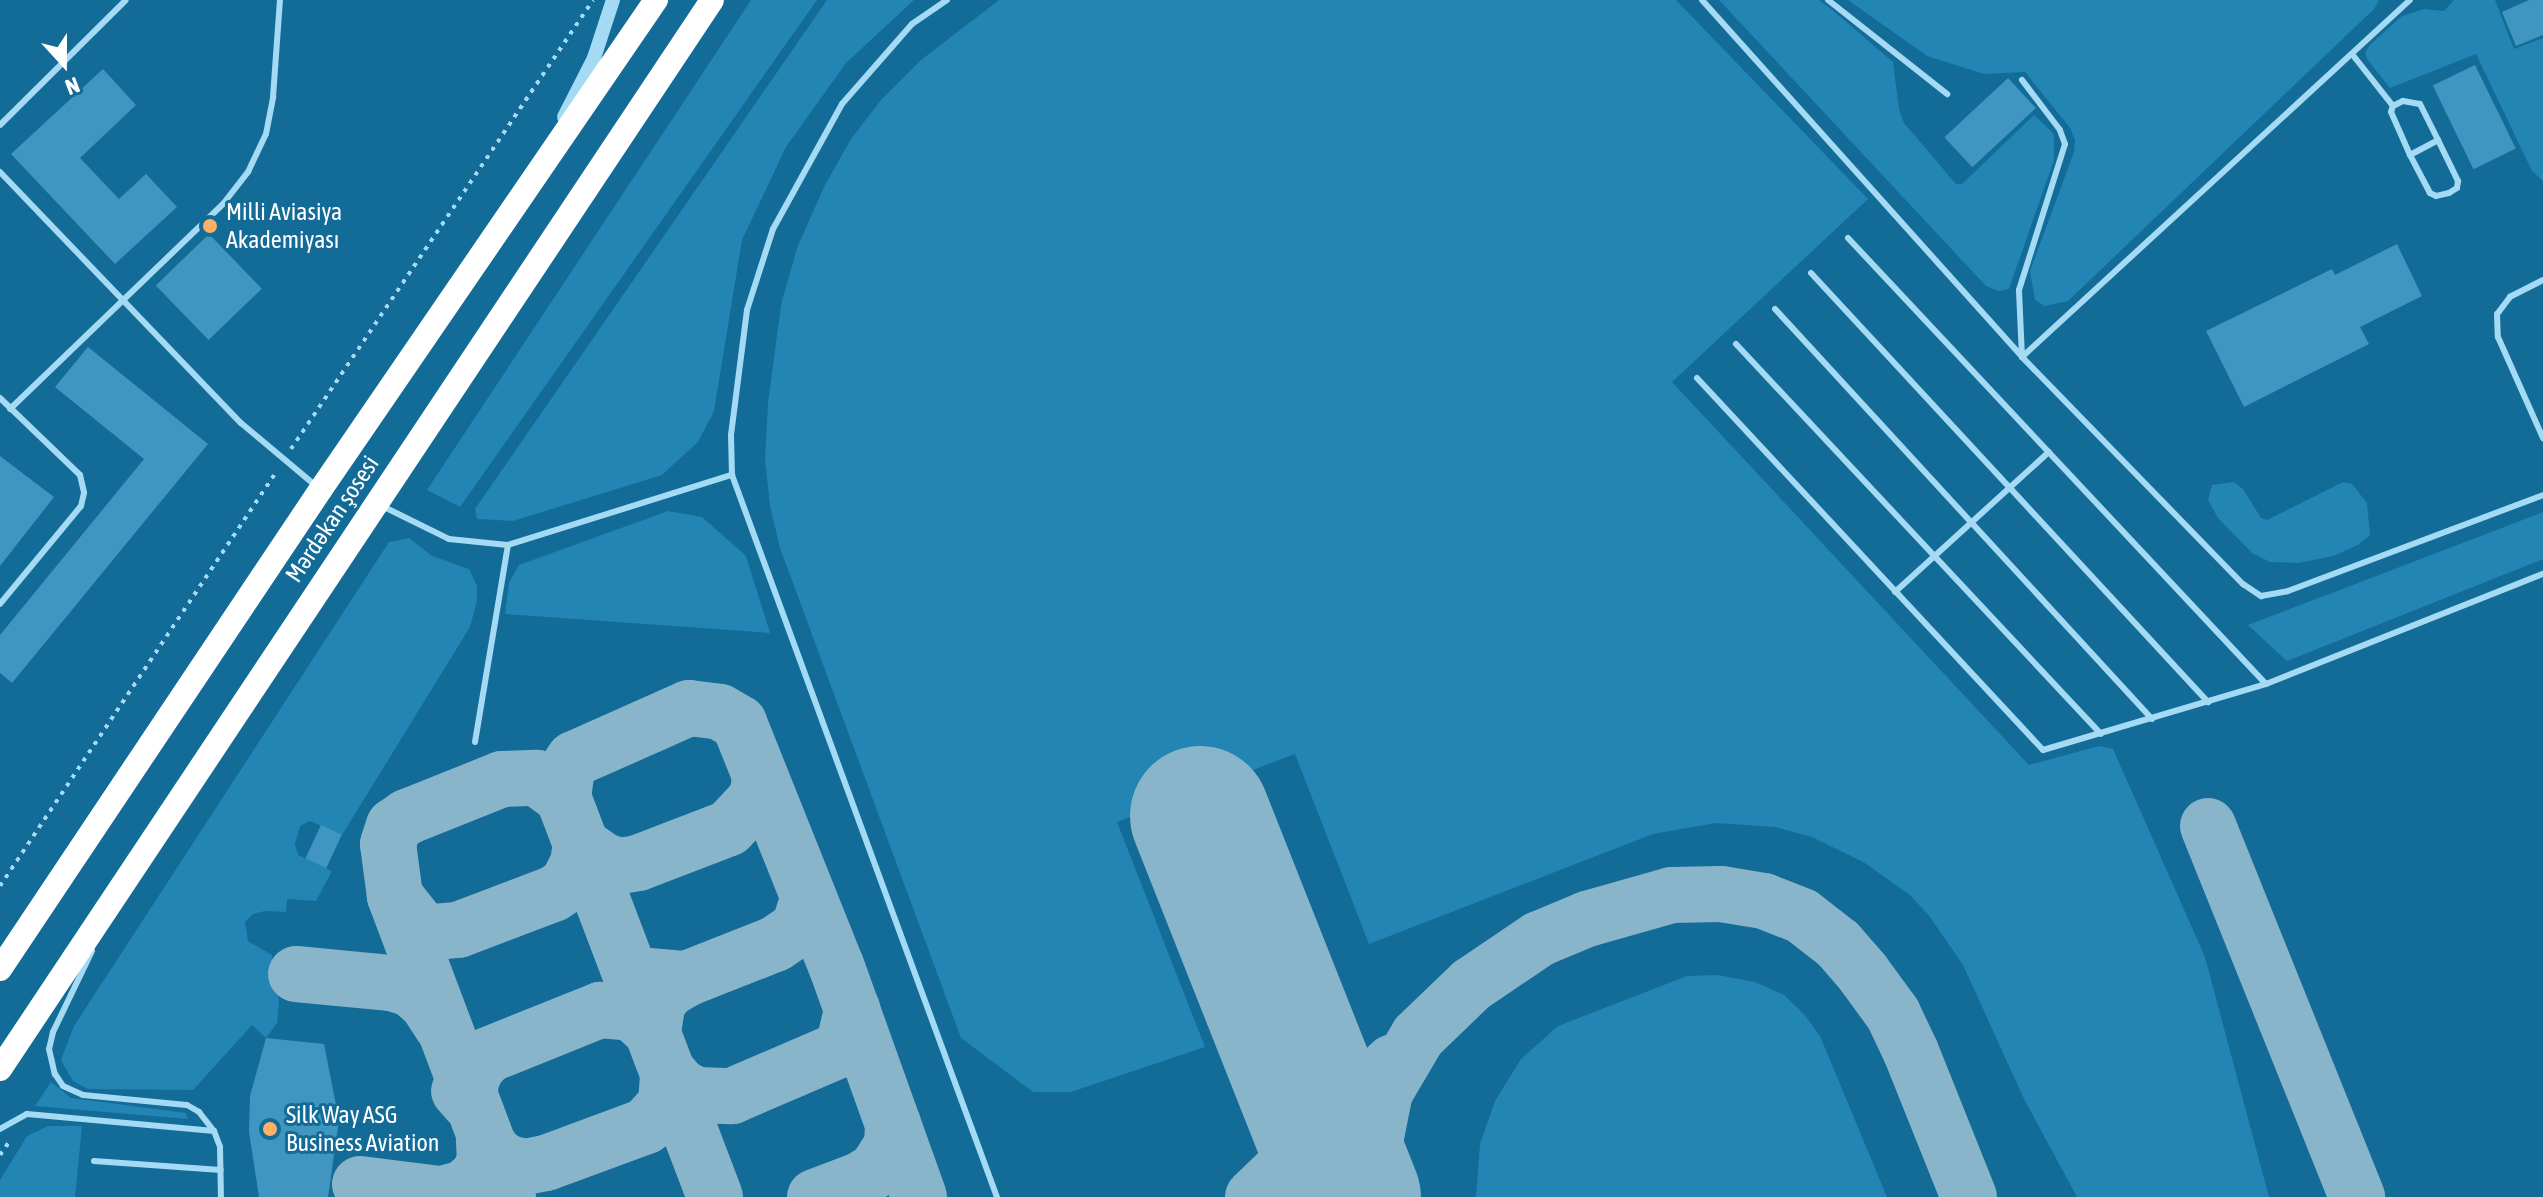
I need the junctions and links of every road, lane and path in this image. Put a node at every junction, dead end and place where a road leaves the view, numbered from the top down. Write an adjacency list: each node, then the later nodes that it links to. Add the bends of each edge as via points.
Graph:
1 (126, 0): 15 (lane)
2 (280, 0): 23 (lane, via 273,97 266,134 248,172 223,204)
3 (593, 0): 32 (path)
4 (611, 0): 19 (street, via 587,74)
5 (656, 0): 19 (highway, Mərdəkan şosesi)
6 (712, 0): 37 (highway, Mərdəkan şosesi)
7 (947, 0): 33 (lane, via 912,24 842,104 773,229 747,310 731,435)
8 (1702, 0): 26 (lane)
9 (1828, 0): 13 (lane)
10 (2410, 0): 11 (lane)
11 (2352, 54): 14 (lane); 26 (lane)
12 (2022, 80): 26 (lane, via 2065,144 2019,290)
13 (1947, 94)
14 (2393, 106): 16 (lane, via 2403,101 2420,104); 17 (lane, via 2394,122)
15 (0, 125)
16 (2438, 140): 17 (lane); 17 (lane, via 2458,181 2449,193 2430,193)
17 (2410, 155)
18 (0, 172): 23 (lane)
19 (512, 211): 35 (highway, Mərdəkan şosesi)
20 (1848, 238): 31 (lane)
21 (1811, 273): 34 (lane)
22 (2543, 280): 30 (lane, via 2510,297 2497,314 2498,337)
23 (123, 301): 29 (lane); 32 (lane)
24 (1775, 309): 38 (lane)
25 (1736, 344): 40 (lane)
26 (2022, 357): 36 (lane, via 2243,584 2261,596 2288,591)
27 (1697, 378): 42 (lane)
28 (0, 398): 29 (lane)
29 (10, 409): 43 (lane, via 80,475 84,493 81,506)
30 (2543, 438)
31 (2049, 452): 34 (lane); 44 (lane)
32 (283, 461): 35 (lane); 50 (path)
33 (732, 475): 39 (lane); 60 (lane)
34 (2010, 488): 38 (lane); 45 (lane)
35 (321, 489): 53 (highway, Mərdəkan şosesi)
36 (2543, 495)
37 (376, 503): 39 (lane, via 449,539); 49 (highway, Mərdəkan şosesi)
38 (1972, 523): 40 (lane); 46 (lane)
39 (508, 545): 48 (lane)
40 (1935, 556): 42 (lane); 47 (lane)
41 (2543, 574): 44 (lane)
42 (1895, 592): 47 (lane, via 2043,750)
43 (0, 604)
44 (2266, 684): 45 (lane)
45 (2208, 702): 46 (lane)
46 (2152, 719): 47 (lane)
47 (2101, 734)
48 (475, 742)
49 (128, 878): 51 (lane); 54 (highway, Mərdəkan şosesi)
50 (0, 886)
51 (100, 934)
52 (94, 948): 56 (lane, via 53,1032 49,1049 55,1074 63,1086 83,1095 187,1105)
53 (0, 969)
54 (0, 1069)
55 (0, 1129): 56 (lane, via 27,1114)
56 (214, 1131): 58 (lane)
57 (94, 1161): 58 (lane)
58 (221, 1170): 59 (lane)
59 (221, 1197)
60 (997, 1197)

